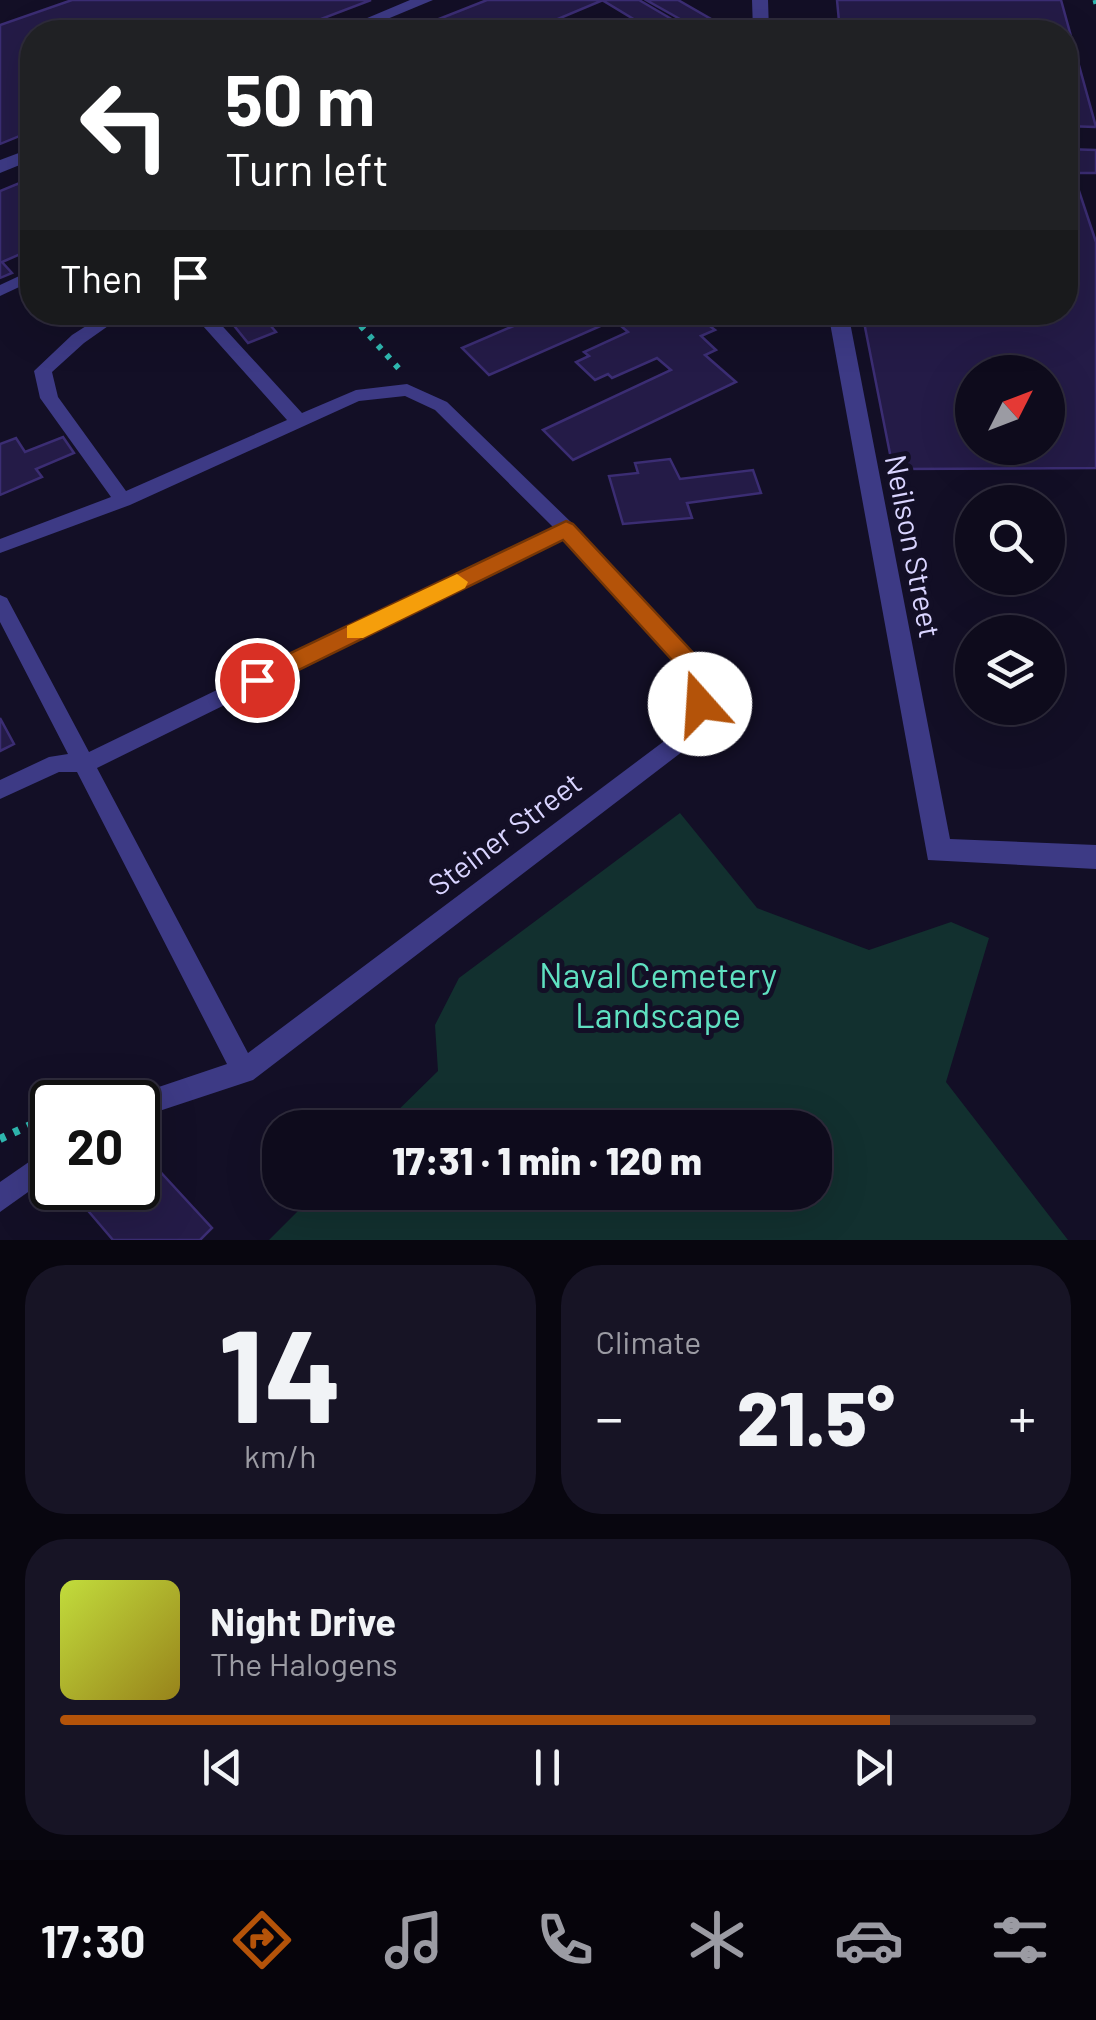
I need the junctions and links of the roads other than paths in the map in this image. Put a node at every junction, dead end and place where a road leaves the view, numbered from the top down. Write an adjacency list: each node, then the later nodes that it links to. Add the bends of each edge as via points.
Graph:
1 (425, 0): 2 (street)
2 (373, 20)
3 (99, 325): 7 (lane, via 43,371 49,398)
4 (211, 325): 6 (lane)
5 (840, 325): 13 (street, Neilson Street, via 938,851)
6 (298, 420): 7 (lane); 8 (lane, Steiner Street, via 356,396 407,390 441,406)
7 (123, 500): 9 (lane)
8 (566, 529): 11 (lane); 14 (lane, Steiner Street, via 690,664 700,704 683,739)
9 (0, 546)
10 (0, 603): 11 (lane)
11 (86, 763): 12 (lane, via 57,764); 14 (lane)
12 (0, 790)
13 (1096, 857)
14 (244, 1071): 15 (lane, Steiner Street)
15 (160, 1099)
16 (30, 1176): 17 (lane)
17 (0, 1198)

